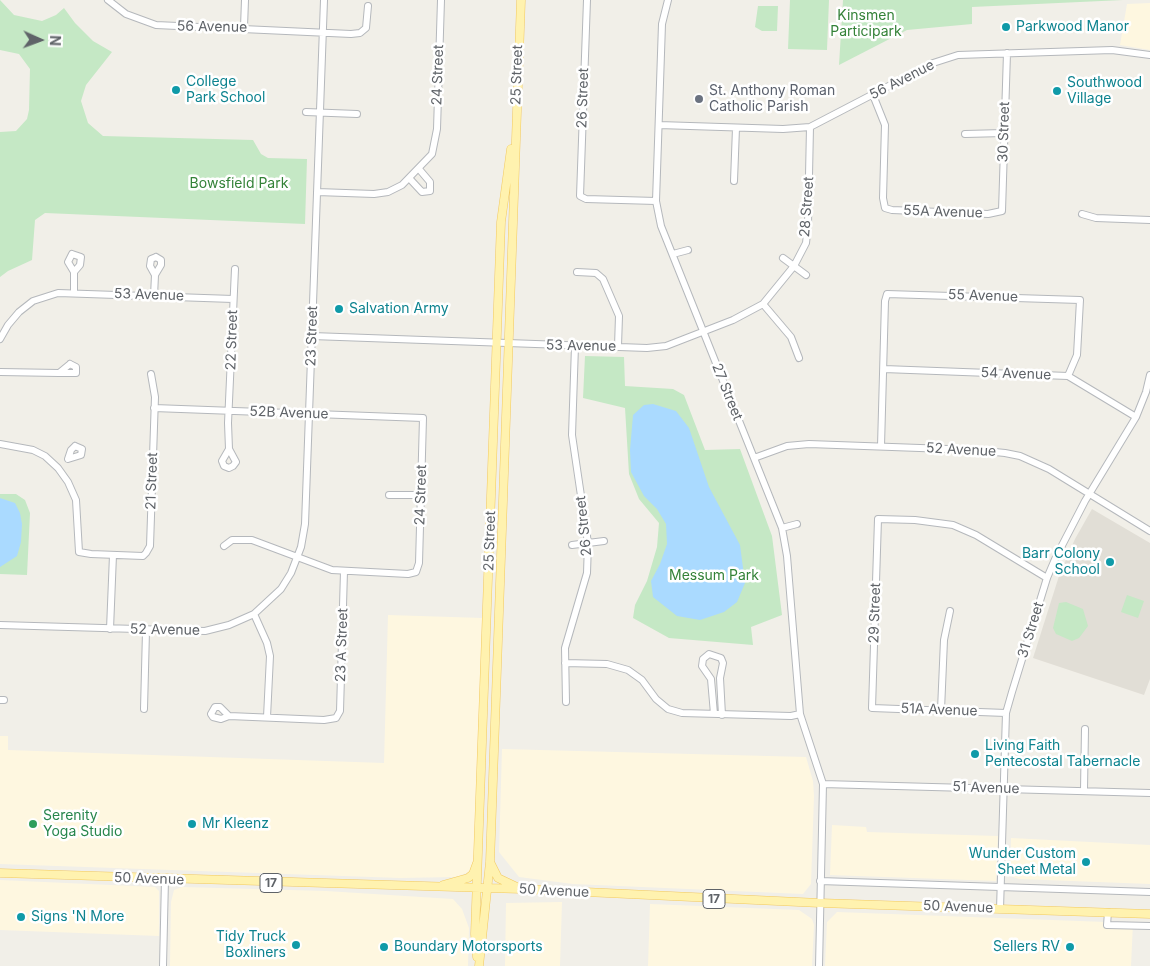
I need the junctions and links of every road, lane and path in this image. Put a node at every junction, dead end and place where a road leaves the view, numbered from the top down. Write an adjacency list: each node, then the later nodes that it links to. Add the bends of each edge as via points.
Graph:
1 (108, 0): 10 (street, 56 Avenue, via 126,14 156,25)
2 (245, 0): 10 (street)
3 (324, 0): 11 (street, 23 Street)
4 (441, 0): 25 (street, 24 Street, via 437,134 434,150)
5 (517, 0): 12 (main road, 25 Street)
6 (521, 0): 12 (main road, 25 Street)
7 (587, 0): 29 (street, 26 Street, via 580,196 586,199)
8 (665, 1): 20 (street, 27 Street)
9 (368, 6): 11 (street, 56 Avenue, via 368,23 360,33)
10 (244, 28): 11 (street, 56 Avenue)
11 (323, 32): 17 (street, 23 Street)
12 (518, 33): 19 (main road, 25 Street)
13 (1007, 53): 14 (street, 56 Avenue, via 1112,50); 15 (street, 56 Avenue, via 945,58); 23 (street, 30 Street)
14 (1150, 55)
15 (873, 95): 21 (street, 56 Avenue); 30 (street, 55A Avenue, via 885,125 885,208 988,214)
16 (306, 112): 17 (street)
17 (320, 113): 18 (street); 28 (street, 23 Street)
18 (357, 114)
19 (516, 118): 49 (main road, 25 Street, via 501,222); 50 (main road, 25 Street)
20 (659, 125): 22 (street, 56 Avenue); 29 (street, 27 Street)
21 (810, 127): 22 (street, 56 Avenue); 36 (street, 28 Street, via 806,243)
22 (736, 128): 27 (street)
23 (1004, 133): 24 (street); 30 (street, 30 Street)
24 (965, 134)
25 (419, 169): 26 (street); 26 (street, via 430,182 430,191 422,192)
26 (409, 178): 28 (street, via 395,190 381,194)
27 (734, 181)
28 (317, 192): 47 (street, 23 Street)
29 (656, 201): 34 (street, 27 Street, via 661,226)
30 (1002, 211)
31 (1082, 214): 32 (street, via 1096,218)
32 (1150, 220)
33 (688, 250): 34 (street)
34 (673, 254): 46 (street, 27 Street)
35 (783, 258): 36 (street)
36 (794, 266): 41 (street); 45 (street, 28 Street)
37 (235, 270): 44 (street, 22 Street)
38 (74, 272): 42 (street)
39 (577, 272): 52 (street, via 596,274 603,279 619,316)
40 (155, 275): 43 (street)
41 (806, 275)
42 (74, 292): 43 (street, 53 Avenue); 48 (street, 53 Avenue, via 43,298 25,307)
43 (154, 296): 44 (street, 53 Avenue)
44 (233, 299): 61 (street, 22 Street)
45 (763, 304): 46 (street, 53 Avenue); 53 (street, via 791,337)
46 (703, 331): 52 (street, 53 Avenue, via 666,346); 68 (street, 27 Street)
47 (312, 336): 49 (street, 53 Avenue); 62 (street, 23 Street)
48 (0, 339)
49 (497, 344): 50 (street, 53 Avenue); 112 (main road, 25 Street)
50 (508, 344): 51 (street, 53 Avenue); 113 (main road, 25 Street)
51 (575, 346): 52 (street, 53 Avenue); 78 (street, 26 Street, via 572,435)
52 (618, 346)
53 (799, 358)
54 (884, 369): 59 (street, 54 Avenue); 59 (street, 55 Avenue, via 887,294 1080,300 1077,356); 67 (street)
55 (0, 372): 56 (street)
56 (59, 373)
57 (151, 374): 60 (street, 21 Street)
58 (1150, 375): 63 (street, 31 Street)
59 (1068, 376): 63 (street, 54 Avenue)
60 (154, 408): 61 (street, 52B Avenue); 81 (street, 21 Street, via 150,546 143,556)
61 (230, 411): 62 (street, 52B Avenue); 66 (street, 22 Street)
62 (309, 414): 64 (street, 52B Avenue); 82 (street, 23 Street, via 305,524)
63 (1136, 417): 71 (street, 31 Street)
64 (423, 418): 73 (street, 24 Street)
65 (0, 444): 70 (street, via 33,450)
66 (229, 446)
67 (881, 446): 68 (street, 52 Avenue, via 787,446); 71 (street, 52 Avenue, via 975,450 1020,456)
68 (754, 458): 75 (street, 27 Street)
69 (68, 459): 70 (street)
70 (58, 468): 81 (street, via 76,500 79,552)
71 (1090, 494): 76 (street, 52 Avenue); 84 (street, 31 Street)
72 (389, 495): 73 (street)
73 (420, 495): 83 (street, 24 Street, via 419,563 416,572)
74 (796, 524): 75 (street)
75 (782, 528): 103 (street, 27 Street)
76 (1150, 531)
77 (604, 541): 78 (street)
78 (588, 543): 79 (street); 90 (street, 26 Street, via 587,573 582,597 568,631)
79 (572, 545)
80 (224, 546): 82 (street, via 232,540 252,540)
81 (113, 555): 88 (street)
82 (297, 559): 83 (street, via 321,568); 86 (street, 52 Avenue, via 281,589)
83 (344, 571): 106 (street, 23 A Street, via 340,711 336,718 324,720)
84 (1047, 578): 98 (street, 29 Street, via 976,535 953,525 878,519); 101 (street, 31 Street)
85 (950, 612): 100 (street, via 944,640)
86 (254, 614): 89 (street, 52 Avenue, via 205,631); 106 (street, via 270,656)
87 (0, 625): 88 (street, 52 Avenue)
88 (110, 629): 89 (street, 52 Avenue)
89 (146, 631): 99 (street)
90 (565, 663): 95 (street, via 621,667 635,673); 96 (street, 26 Street)
91 (720, 678): 92 (street); 92 (street, via 721,658 709,654 703,659 702,666); 93 (street)
92 (711, 679): 94 (street)
93 (722, 696): 94 (street); 104 (street)
94 (713, 697): 102 (street)
95 (656, 699): 97 (street); 102 (street, via 668,710)
96 (566, 702)
97 (650, 705)
98 (872, 708): 100 (street, 51A Avenue)
99 (144, 710)
100 (941, 710): 101 (street, 51A Avenue)
101 (1006, 713): 109 (street, 31 Street)
102 (714, 714): 104 (street)
103 (800, 714): 104 (street); 108 (street, 27 Street)
104 (722, 715)
105 (229, 716): 106 (street)
106 (266, 717)
107 (1085, 729): 110 (street)
108 (823, 784): 109 (street, 51 Avenue); 116 (street)
109 (1004, 789): 110 (street, 51 Avenue); 118 (street, 31 Street)
110 (1084, 790): 111 (street, 51 Avenue)
111 (1150, 793)
112 (479, 857): 117 (main road, via 476,869 468,878); 119 (main road, 25 Street)
113 (490, 862): 120 (main road, 25 Street); 121 (main road, via 498,878)
114 (0, 873): 115 (main road, 50 Avenue / 17)
115 (165, 879): 117 (main road, 50 Avenue / 17); 128 (street)
116 (820, 880): 118 (street, 50 Avenue); 123 (street)
117 (436, 887): 119 (main road, 50 Avenue / 17)
118 (1001, 887): 122 (street, 50 Avenue); 124 (street, 31 Street)
119 (478, 888): 120 (main road, 50 Avenue / 17); 129 (main road, 25 Street, via 475,934)
120 (488, 888): 121 (main road, 50 Avenue / 17); 129 (main road, 25 Street)
121 (521, 889): 123 (main road, 50 Avenue / 17)
122 (1150, 892)
123 (820, 903): 124 (main road, 50 Avenue / 17); 130 (street)
124 (1000, 909): 125 (main road, 50 Avenue / 17)
125 (1108, 912): 126 (main road, 50 Avenue / 17); 127 (street, via 1107,925)
126 (1150, 914)
127 (1150, 926)
128 (163, 966)
129 (478, 966)
130 (819, 966)

